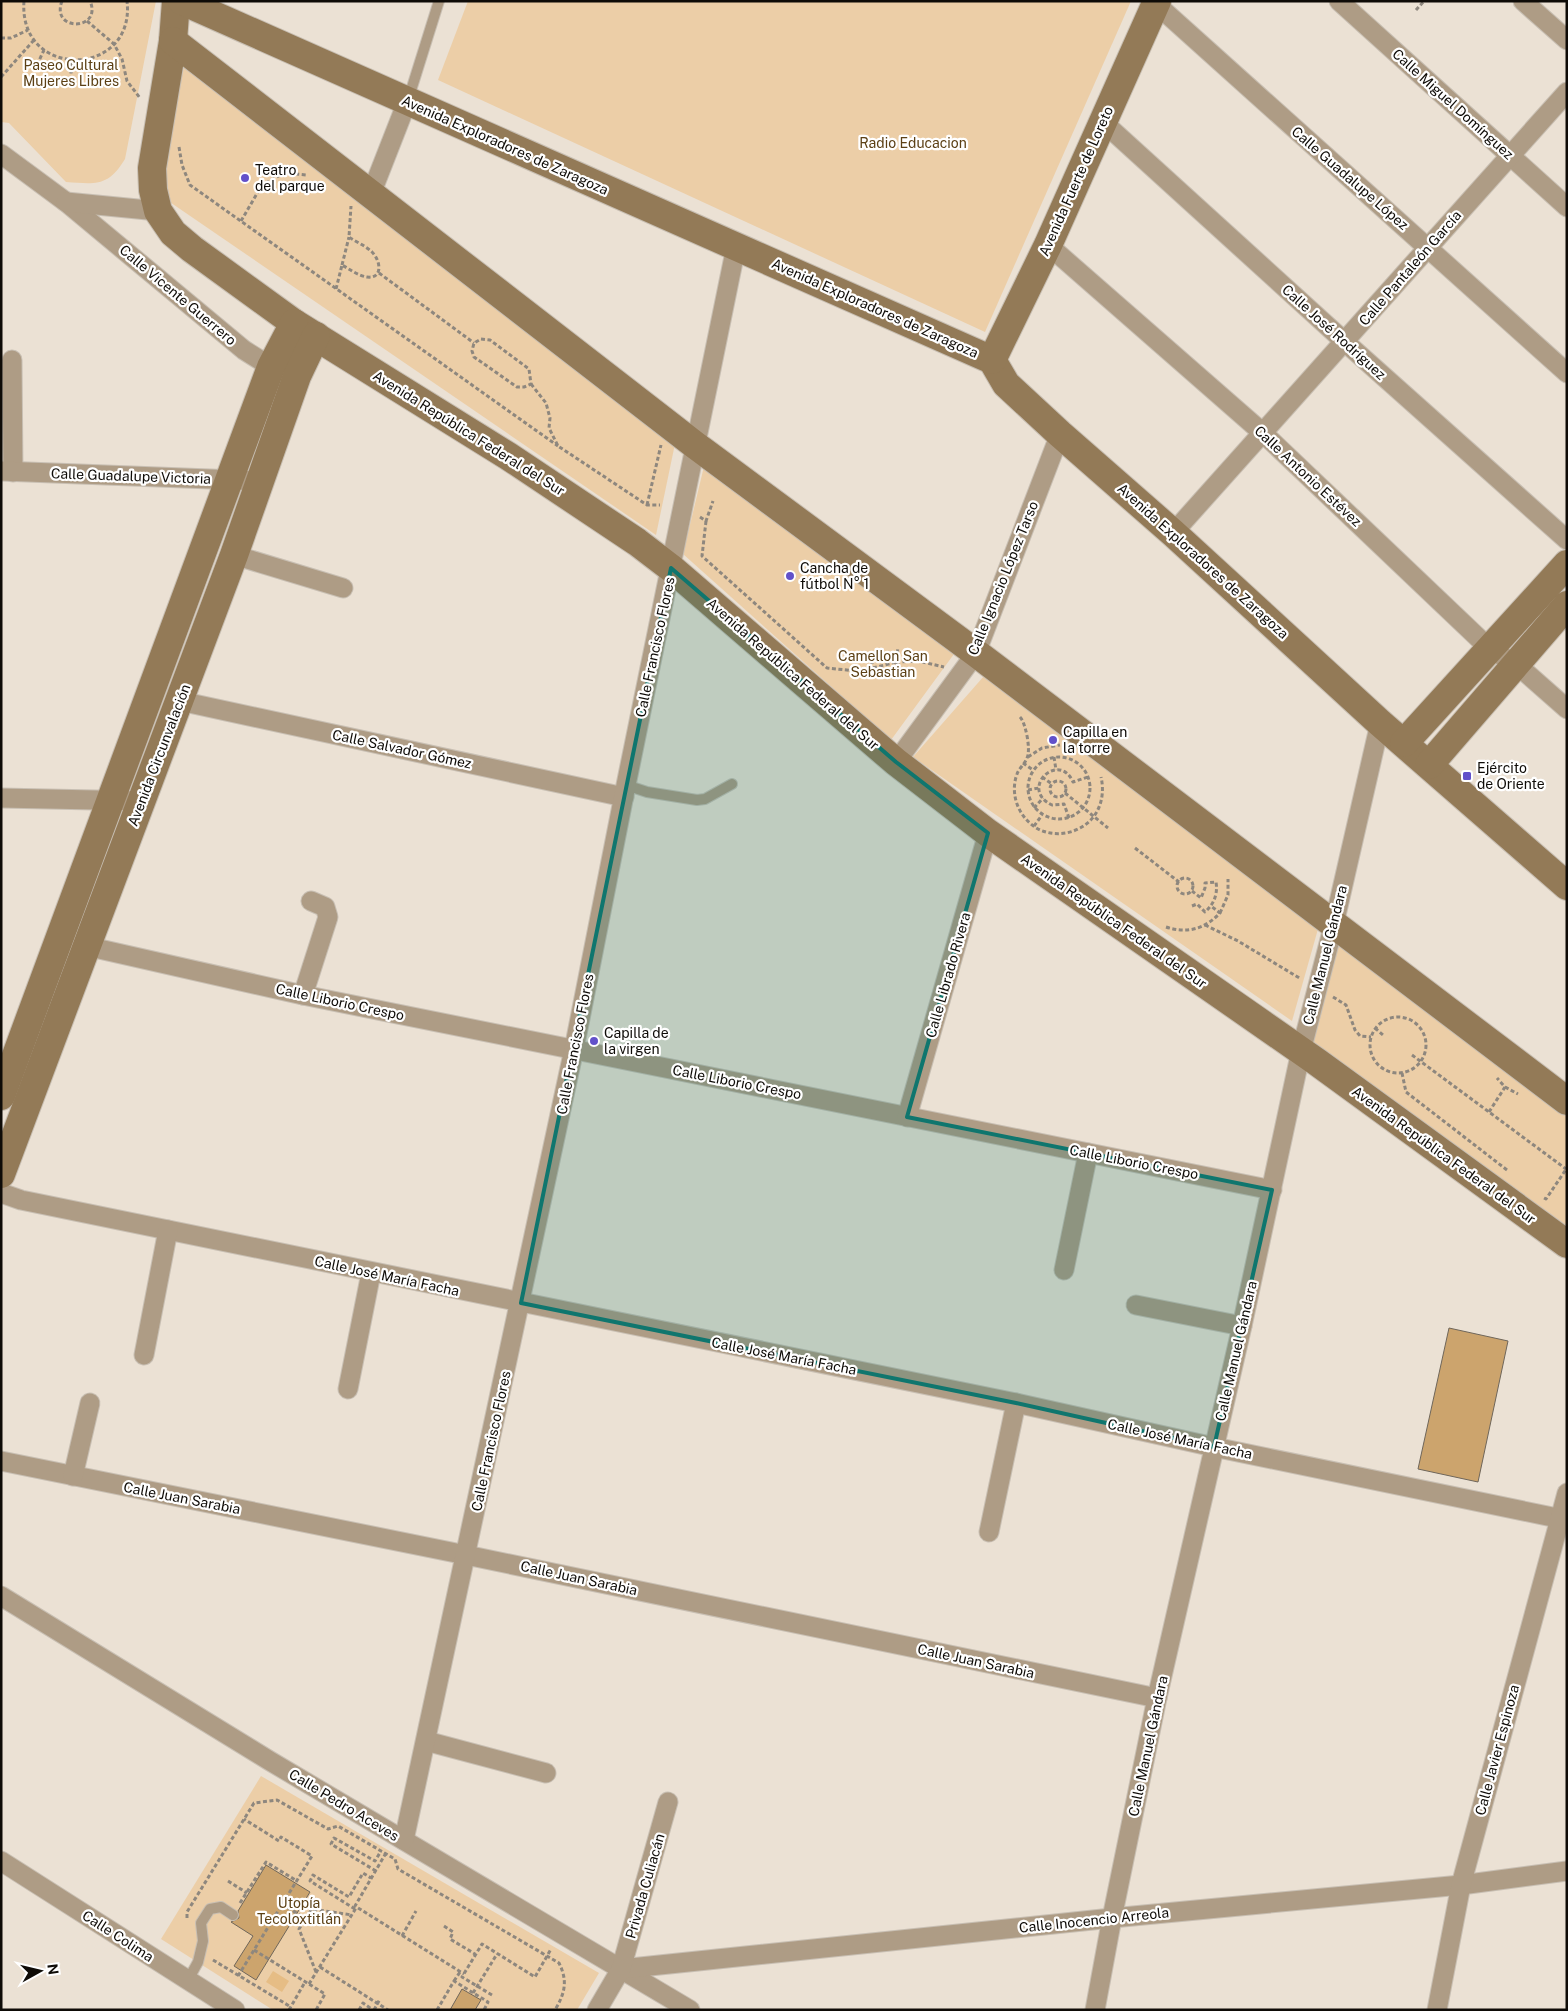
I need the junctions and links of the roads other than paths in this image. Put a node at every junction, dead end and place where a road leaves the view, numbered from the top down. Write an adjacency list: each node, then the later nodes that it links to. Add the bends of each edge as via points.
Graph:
1 (176, 1): 8 (street, Avenida República Federal del Sur)
2 (182, 1): 10 (street, Avenida Exploradores de Zaragoza)
3 (439, 1): 10 (lane)
4 (1339, 1): 13 (street, Calle Miguel Domínguez)
5 (1523, 1): 7 (street)
6 (1157, 2): 11 (street, Avenida Fuerte de Loreto); 20 (street, Calle Guadalupe López, via 1300,135)
7 (1567, 40)
8 (173, 41): 14 (street); 17 (street, Avenida República Federal del Sur, via 152,168)
9 (1567, 92): 13 (street, Calle Pantaleón García)
10 (407, 102): 14 (street); 19 (street, Avenida Exploradores de Zaragoza)
11 (1104, 122): 18 (street, Avenida Fuerte de Loreto); 22 (street, Calle José Rodríguez)
12 (1, 154): 15 (street, Calle Vicente Guerrero)
13 (1510, 155): 16 (street, Calle Miguel Domínguez); 20 (street, Calle Pantaleón García)
14 (360, 198): 30 (street)
15 (66, 202): 17 (street); 25 (street, Calle Vicente Guerrero, via 244,350)
16 (1567, 207)
17 (158, 211): 21 (street, Avenida República Federal del Sur, via 192,249)
18 (1048, 245): 24 (street, Avenida Fuerte de Loreto); 29 (street, Calle Antonio Estévez)
19 (736, 246): 24 (street, Avenida Exploradores de Zaragoza); 30 (street, Calle Francisco Flores)
20 (1428, 247): 22 (street, Calle Pantaleón García); 26 (street, Calle Guadalupe López)
21 (305, 329): 25 (street); 27 (street, Avenida Circunvalación); 38 (street, Avenida República Federal del Sur, via 508,456)
22 (1345, 342): 29 (street, Calle Pantaleón García); 35 (street, Calle José Rodríguez)
23 (12, 360): 31 (street)
24 (992, 360): 28 (street, Avenida Exploradores de Zaragoza, via 1006,384)
25 (271, 367): 27 (street, Calle Vicente Guerrero); 32 (street)
26 (1567, 373)
27 (297, 376): 33 (street, Avenida Circunvalación)
28 (1060, 434): 34 (street, Avenida Exploradores de Zaragoza); 44 (street, Calle Ignacio López Tarso)
29 (1264, 434): 34 (street, Calle Pantaleón García); 43 (street, Calle Antonio Estévez)
30 (695, 446): 38 (street, Calle Francisco Flores); 44 (street)
31 (7, 472): 32 (street, Calle Guadalupe Victoria)
32 (229, 480): 33 (street, Calle Guadalupe Victoria); 41 (street)
33 (261, 481): 36 (street, Avenida Circunvalación)
34 (1173, 533): 48 (street, Avenida Exploradores de Zaragoza)
35 (1567, 540)
36 (234, 555): 39 (street); 42 (street, Avenida Circunvalación)
37 (1567, 564): 43 (street)
38 (671, 568): 50 (street, Avenida República Federal del Sur); 53 (street, Calle Francisco Flores)
39 (343, 588)
40 (1567, 605): 45 (street)
41 (174, 632): 42 (street); 55 (street)
42 (202, 638): 46 (street, Avenida Circunvalación)
43 (1491, 650): 45 (street, Calle Antonio Estévez); 49 (street)
44 (976, 653): 50 (street, Calle Ignacio López Tarso); 60 (street)
45 (1515, 663): 47 (street, Calle Antonio Estévez); 51 (street)
46 (180, 701): 53 (street, Calle Salvador Gómez); 56 (street, Avenida Circunvalación)
47 (1567, 709)
48 (1380, 723): 49 (street, Avenida Exploradores de Zaragoza); 60 (street, Calle Manuel Gándara)
49 (1404, 743): 51 (street, Avenida Exploradores de Zaragoza)
50 (896, 762): 57 (street, Avenida República Federal del Sur)
51 (1429, 765): 58 (street, Avenida Exploradores de Zaragoza)
52 (732, 784): 53 (lane, via 697,800)
53 (625, 792): 63 (street, Calle Francisco Flores)
54 (1, 798): 55 (street)
55 (110, 801): 56 (street); 65 (street)
56 (142, 801): 61 (street, Avenida Circunvalación)
57 (988, 833): 64 (street, Avenida República Federal del Sur); 67 (street, Calle Librado Rivera)
58 (1567, 886)
59 (311, 901): 62 (street, via 325,907 328,917)
60 (1334, 924): 64 (street, Calle Manuel Gándara); 66 (street)
61 (86, 946): 62 (street, Calle Liborio Crespo); 69 (street, Avenida Circunvalación)
62 (303, 994): 63 (street, Calle Liborio Crespo)
63 (574, 1049): 67 (street, Calle Liborio Crespo); 76 (street, Calle Francisco Flores)
64 (1301, 1051): 70 (street, Calle Manuel Gándara); 73 (street, Avenida República Federal del Sur)
65 (1, 1096)
66 (1567, 1101)
67 (907, 1117): 68 (street, Calle Liborio Crespo)
68 (1088, 1153): 70 (street, Calle Liborio Crespo); 74 (street)
69 (3, 1161)
70 (1272, 1190): 78 (street, Calle Manuel Gándara)
71 (1, 1193): 72 (street, Calle José María Facha, via 21,1200)
72 (168, 1230): 75 (street, Calle José María Facha); 79 (street)
73 (1567, 1244)
74 (1064, 1270)
75 (371, 1273): 76 (street, Calle José María Facha); 80 (street)
76 (521, 1303): 81 (street, Calle José María Facha); 89 (street, Calle Francisco Flores)
77 (1136, 1305): 78 (street)
78 (1242, 1326): 83 (street, Calle Manuel Gándara)
79 (144, 1355)
80 (348, 1388)
81 (1016, 1402): 83 (street, Calle José María Facha); 88 (street)
82 (90, 1403): 85 (street)
83 (1214, 1447): 87 (street, Calle José María Facha); 91 (street, Calle Manuel Gándara)
84 (1, 1461): 85 (street, Calle Juan Sarabia)
85 (73, 1476): 89 (street, Calle Juan Sarabia)
86 (1567, 1493): 87 (street, Calle Javier Espinoza)
87 (1563, 1519): 98 (street, Calle Javier Espinoza)
88 (989, 1532)
89 (466, 1555): 91 (street, Calle Juan Sarabia); 92 (street, Calle Francisco Flores)
90 (1, 1596): 95 (street, Calle Pedro Aceves)
91 (1157, 1698): 100 (street, Calle Manuel Gándara)
92 (426, 1741): 93 (street); 95 (street, Calle Francisco Flores)
93 (546, 1773)
94 (668, 1802): 101 (street, Privada Culiacán)
95 (404, 1840): 101 (street, Calle Pedro Aceves)
96 (1, 1861): 102 (street, Calle Colima)
97 (1567, 1871): 98 (street, Calle Inocencio Arreola)
98 (1461, 1885): 100 (street, Calle Inocencio Arreola); 107 (street, Calle Javier Espinoza)
99 (233, 1915): 102 (lane, via 221,1907 210,1909 201,1923 202,1949)
100 (1112, 1918): 101 (street, Calle Inocencio Arreola); 106 (street, Calle Manuel Gándara)
101 (621, 1969): 104 (street, Privada Culiacán); 105 (street, Calle Pedro Aceves)
102 (188, 1980): 103 (street, Calle Colima)
103 (235, 2010)
104 (597, 2010)
105 (690, 2010)
106 (1095, 2010)
107 (1437, 2010)

